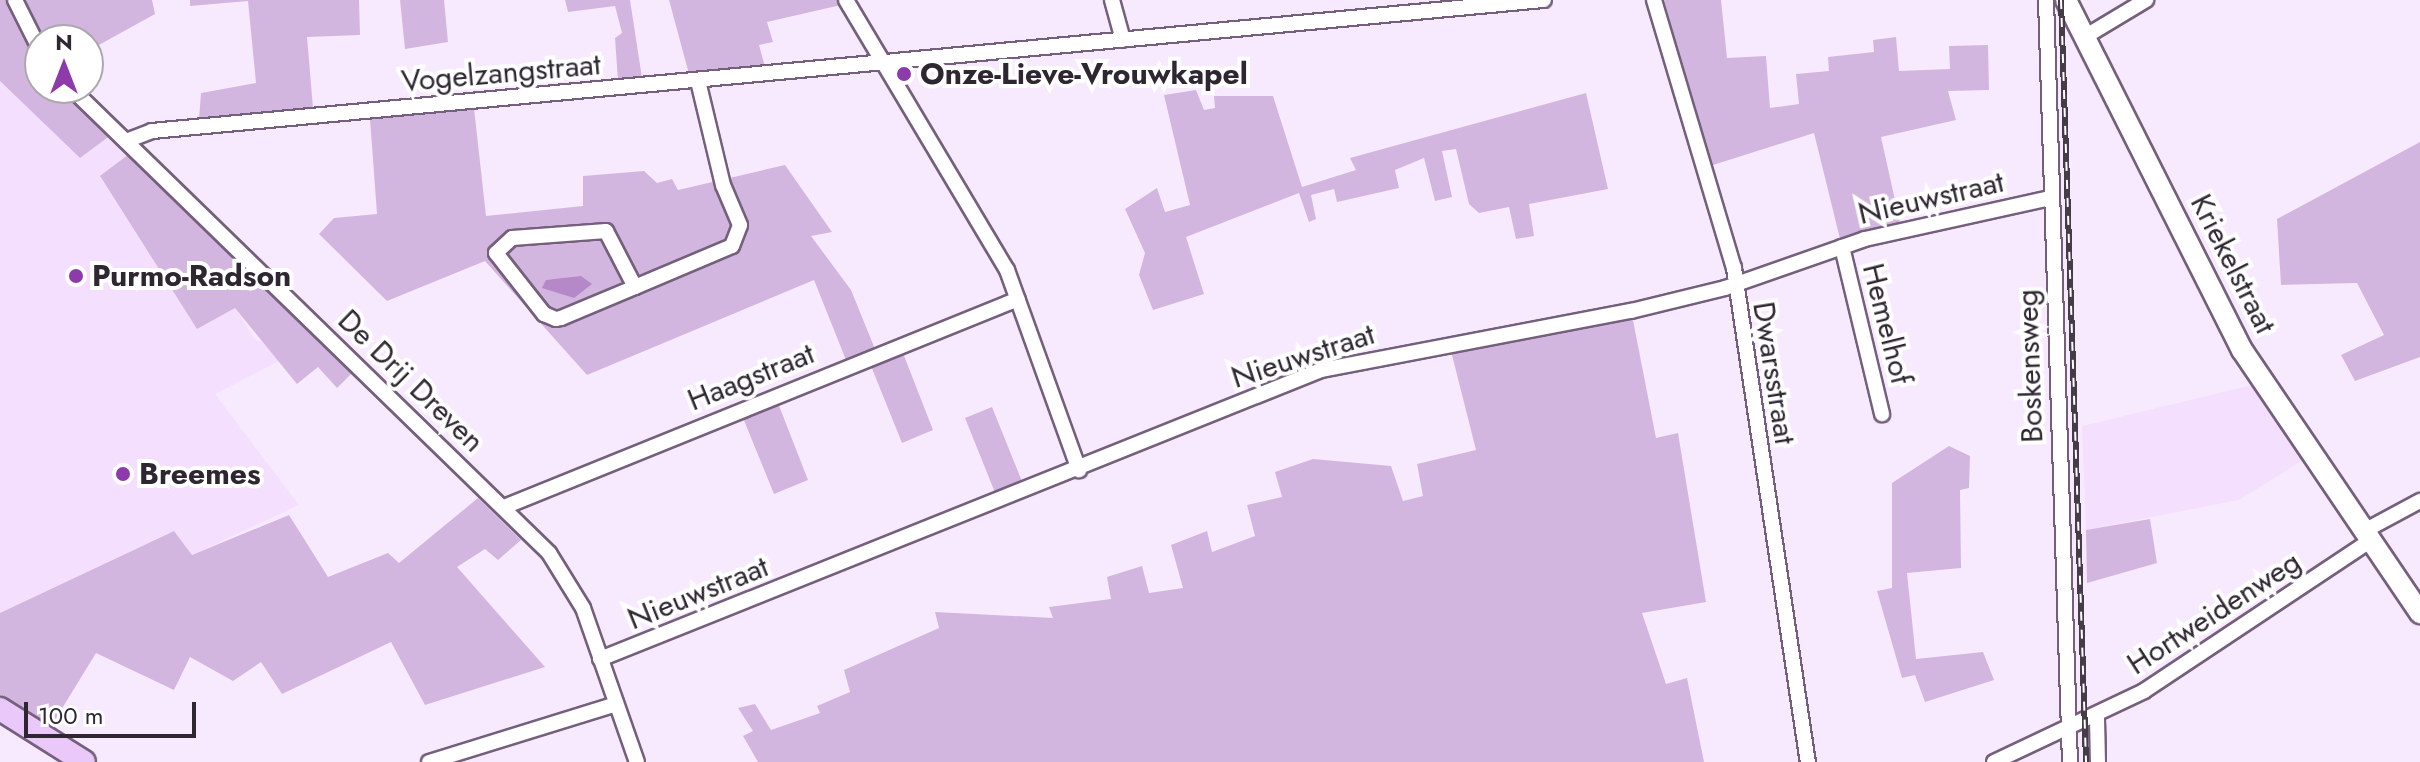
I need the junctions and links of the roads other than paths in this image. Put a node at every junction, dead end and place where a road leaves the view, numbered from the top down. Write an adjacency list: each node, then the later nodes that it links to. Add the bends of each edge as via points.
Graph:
1 (15, 0): 9 (street)
2 (846, 0): 12 (street)
3 (1112, 0): 11 (street)
4 (1544, 0): 11 (street, Vogelzangstraat)
5 (1654, 0): 18 (street, Dwarsstraat, via 1723,217)
6 (2046, 0): 16 (street, Boskensweg)
7 (2066, 0): 10 (street, Kriekelstraat)
8 (2146, 0): 10 (street)
9 (27, 24)
10 (2088, 35): 25 (street, Kriekelstraat, via 2221,314)
11 (1123, 40): 12 (street, Vogelzangstraat)
12 (883, 63): 13 (street, Vogelzangstraat); 20 (street)
13 (698, 81): 15 (street, Vogelzangstraat, via 152,131); 19 (street, via 741,235 732,246)
14 (88, 104): 15 (street, De Drij Dreven)
15 (126, 141): 24 (street, De Drij Dreven)
16 (2050, 198): 17 (street, Nieuwstraat); 31 (street, Boskensweg)
17 (1842, 247): 18 (street, Nieuwstraat); 21 (street, Hemelhof)
18 (1735, 284): 22 (street, Nieuwstraat, via 1321,370); 35 (street, Dwarsstraat)
19 (635, 287): 19 (street, via 550,318 496,253 512,238 606,231)
20 (1018, 299): 22 (street); 24 (street, Haagstraat)
21 (1882, 414)
22 (1079, 470): 27 (street, Nieuwstraat)
23 (2420, 501): 25 (street, Hortweidenweg)
24 (504, 507): 27 (street, De Drij Dreven, via 570,581)
25 (2367, 536): 26 (street, Kriekelstraat); 30 (street, Hortweidenweg)
26 (2420, 613)
27 (600, 659): 28 (street, De Drij Dreven)
28 (616, 704): 33 (street); 34 (street, De Drij Dreven)
29 (0, 709): 32 (main road)
30 (2091, 722): 31 (street, Hortweidenweg); 38 (street)
31 (2062, 734): 36 (street, Hortweidenweg); 37 (street, Boskensweg)
32 (84, 760)
33 (429, 762)
34 (637, 762)
35 (1808, 762)
36 (1994, 762)
37 (2067, 762)
38 (2098, 762)

